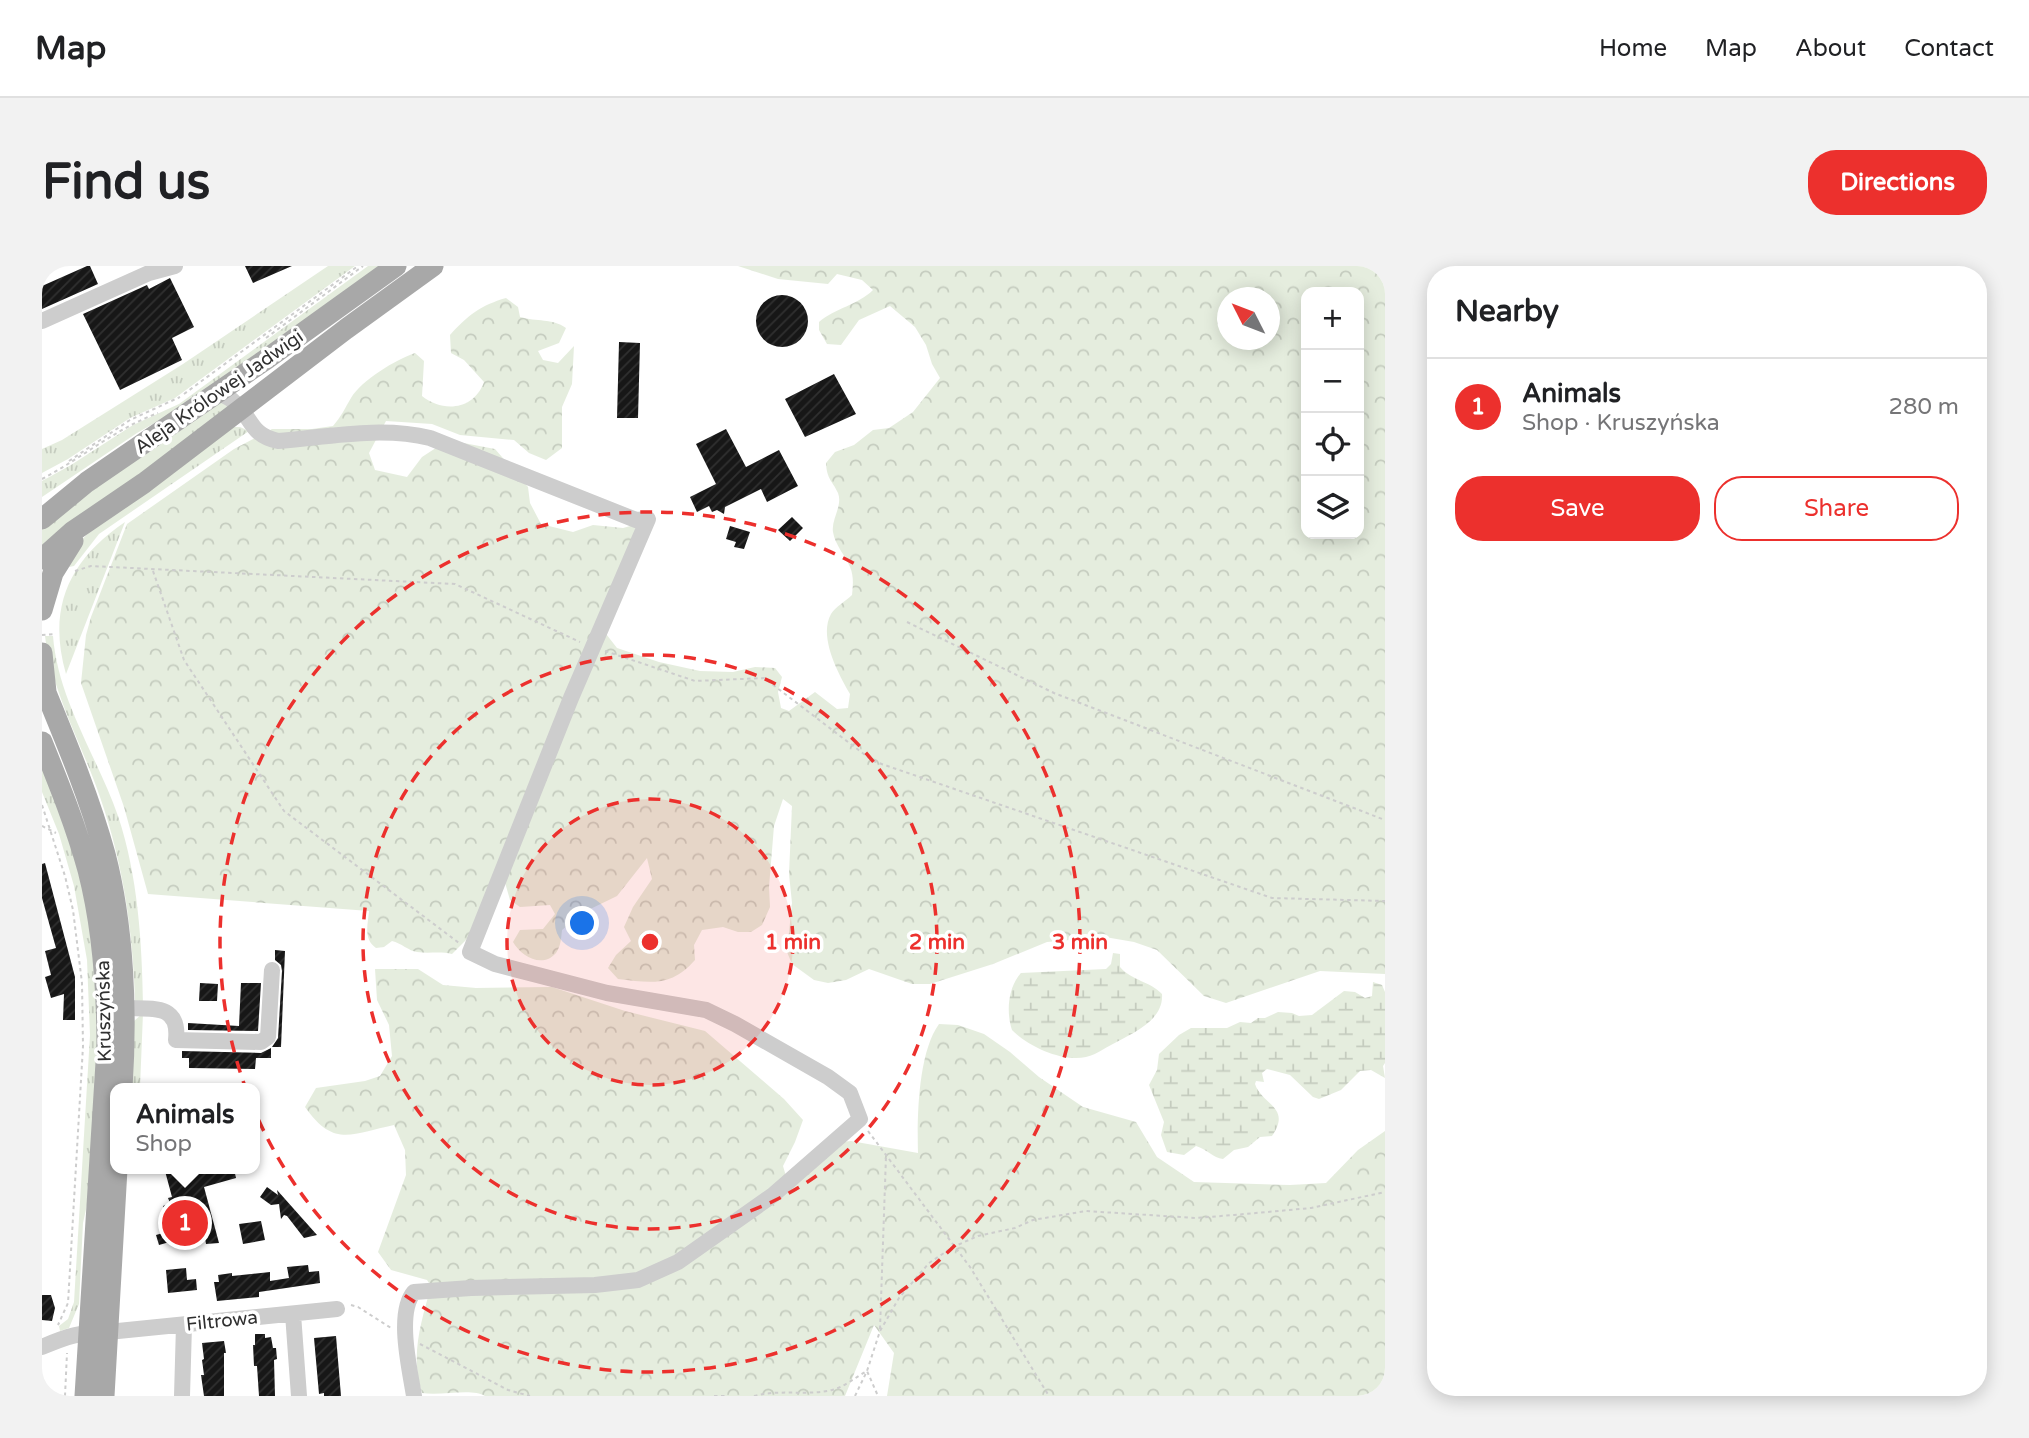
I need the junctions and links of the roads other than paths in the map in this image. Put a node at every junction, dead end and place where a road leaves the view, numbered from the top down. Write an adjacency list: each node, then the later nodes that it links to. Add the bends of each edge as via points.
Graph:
1 (175, 266): 4 (street)
2 (396, 266): 5 (main road, Aleja Królowej Jadwigi)
3 (433, 266): 6 (main road, Aleja Królowej Jadwigi)
4 (42, 321)
5 (218, 393): 6 (street, via 233,400); 7 (main road, Aleja Królowej Jadwigi)
6 (240, 410): 9 (main road, Aleja Królowej Jadwigi); 29 (street, via 259,434 278,441 391,433 430,438 636,520 648,519 470,952 495,964 607,993 706,1010 828,1077 850,1093 860,1119 773,1195 678,1262 638,1280 414,1293 408,1300 406,1337)
7 (87, 482): 8 (main road); 10 (main road, Aleja Królowej Jadwigi)
8 (42, 503)
9 (100, 515): 11 (main road); 12 (main road, via 61,558)
10 (42, 519)
11 (42, 559)
12 (42, 610)
13 (42, 653): 14 (main road, Kruszyńska)
14 (44, 688): 17 (main road, Kruszyńska, via 106,857)
15 (42, 742): 23 (main road, Kruszyńska, via 88,871 105,978)
16 (272, 970): 17 (street, via 268,1037 261,1042 176,1040 177,1028 167,1012)
17 (125, 1008): 18 (main road, Kruszyńska)
18 (122, 1083)
19 (116, 1174): 23 (main road, Kruszyńska)
20 (337, 1310): 21 (street, Filtrowa)
21 (293, 1314): 22 (street, Filtrowa); 28 (street)
22 (184, 1325): 23 (street, Filtrowa); 27 (street)
23 (98, 1332): 24 (street, Filtrowa, via 72,1334); 25 (main road, Kruszyńska); 26 (main road, Kruszyńska)
24 (42, 1347)
25 (85, 1396)
26 (104, 1396)
27 (182, 1396)
28 (299, 1396)
29 (414, 1396)

